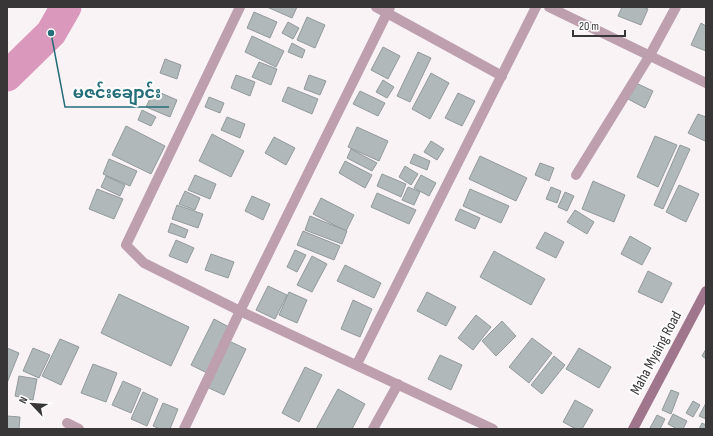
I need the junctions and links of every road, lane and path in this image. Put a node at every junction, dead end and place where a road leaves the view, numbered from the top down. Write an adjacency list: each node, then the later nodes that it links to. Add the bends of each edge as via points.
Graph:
1 (240, 7): 12 (street, via 126,245 144,263)
2 (376, 7): 6 (street)
3 (536, 7): 8 (street)
4 (549, 7): 7 (street)
5 (676, 7): 7 (street)
6 (389, 10): 8 (street); 12 (street)
7 (650, 55): 9 (street); 10 (street)
8 (502, 76): 13 (street)
9 (706, 83)
10 (576, 175)
11 (706, 291): 20 (street, Maha Myaing Road)
12 (240, 311): 13 (street); 17 (street)
13 (357, 364): 14 (street)
14 (398, 384): 18 (street); 19 (street)
15 (67, 423): 16 (street)
16 (79, 429)
17 (184, 429)
18 (373, 429)
19 (493, 429)
20 (633, 429)

